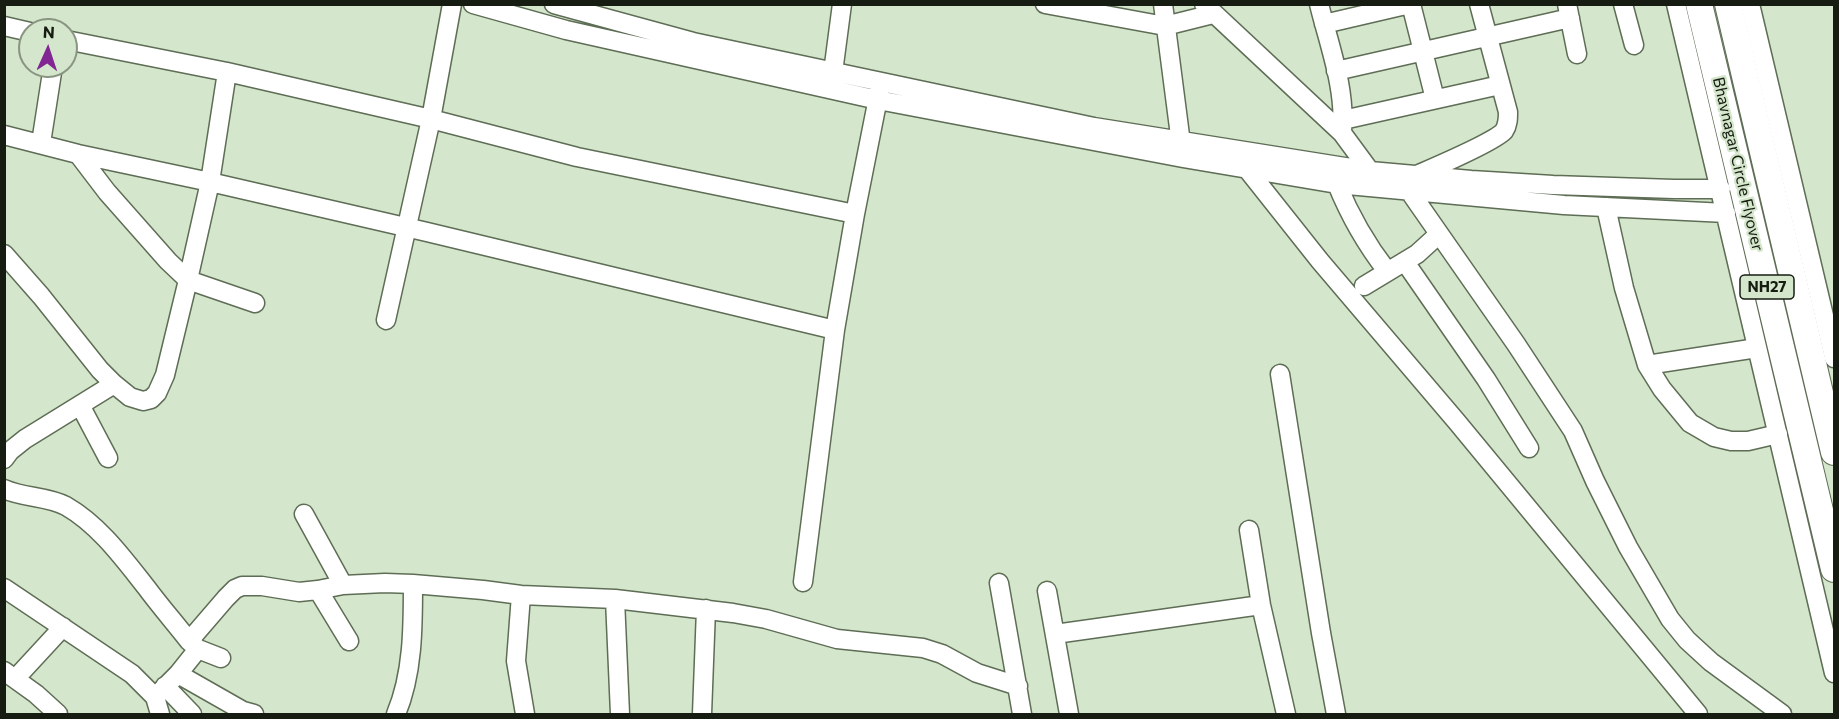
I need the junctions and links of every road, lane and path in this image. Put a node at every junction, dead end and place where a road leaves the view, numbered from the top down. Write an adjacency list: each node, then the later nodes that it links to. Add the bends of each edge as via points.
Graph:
1 (452, 4): 34 (street)
2 (473, 4): 31 (street, via 566,30)
3 (842, 4): 25 (street)
4 (1045, 4): 19 (street)
5 (1163, 4): 19 (street)
6 (1320, 4): 18 (street)
7 (1410, 4): 15 (street); 23 (street)
8 (1479, 4): 20 (street)
9 (1623, 4): 22 (street)
10 (1676, 4): 45 (street)
11 (1700, 4): 73 (highway, Bhavnagar Circle Flyover / NH27)
12 (1728, 4): 67 (highway, Bhavnagar Circle Flyover / NH27)
13 (1750, 4): 60 (street)
14 (564, 6): 25 (street, via 693,42)
15 (1378, 8): 18 (street)
16 (1208, 9): 19 (street); 35 (street)
17 (1569, 11): 20 (street); 24 (street)
18 (1324, 24): 26 (street)
19 (1165, 26): 38 (street)
20 (1487, 38): 23 (street); 30 (street)
21 (78, 41): 27 (street)
22 (1634, 45)
23 (1423, 52): 26 (street); 32 (street)
24 (1577, 54)
25 (833, 70): 29 (street); 31 (street)
26 (1336, 71): 35 (street)
27 (227, 72): 34 (street); 42 (street)
28 (51, 78): 37 (street)
29 (882, 81): 33 (street); 38 (street)
30 (1500, 85): 32 (street); 43 (street, via 1508,112 1503,131)
31 (831, 90): 33 (street)
32 (1435, 99): 35 (street)
33 (878, 100): 38 (street); 48 (street)
34 (431, 119): 48 (street, via 577,158); 49 (street)
35 (1343, 126): 41 (street)
36 (4, 135): 37 (street)
37 (41, 143): 39 (street)
38 (1182, 149): 40 (street); 41 (street)
39 (78, 154): 42 (street); 54 (street, via 122,209)
40 (1247, 169): 44 (street); 105 (street)
41 (1370, 171): 43 (street)
42 (210, 182): 49 (street); 54 (street)
43 (1413, 183): 44 (street); 45 (street); 46 (street); 50 (street)
44 (1337, 184): 53 (street, via 1349,213)
45 (1721, 189): 47 (street)
46 (1606, 207): 47 (street); 61 (street)
47 (1726, 213): 59 (street)
48 (855, 214): 58 (street)
49 (406, 228): 57 (street); 58 (street)
50 (1439, 234): 52 (street); 106 (street, via 1573,431 1628,547 1670,619 1711,662)
51 (4, 254): 63 (street)
52 (1405, 262): 53 (street); 66 (street)
53 (1387, 271): 55 (street)
54 (188, 280): 56 (street); 63 (street, via 157,393 143,401 130,397)
55 (1364, 286)
56 (255, 303)
57 (386, 320)
58 (835, 330): 74 (street)
59 (1758, 348): 61 (street); 65 (street)
60 (1834, 358)
61 (1647, 365): 65 (street, via 1690,423 1714,436 1748,441)
62 (1280, 374): 104 (street)
63 (114, 384): 64 (street)
64 (80, 405): 68 (street); 69 (street, via 25,439)
65 (1778, 435): 90 (street)
66 (1529, 448)
67 (1834, 452)
68 (108, 458)
69 (4, 459)
70 (4, 489): 88 (street, via 52,500 105,537)
71 (304, 514): 77 (street)
72 (1249, 530): 83 (street)
73 (1834, 569)
74 (803, 582)
75 (999, 583): 92 (street)
76 (413, 584): 77 (street); 81 (street); 97 (street, via 412,643 404,694)
77 (343, 585): 79 (street)
78 (4, 588): 85 (street)
79 (318, 590): 87 (street); 88 (street, via 299,592 262,586 235,589)
80 (1047, 591): 86 (street)
81 (521, 595): 82 (street); 98 (street, via 516,661)
82 (615, 599): 84 (street); 99 (street)
83 (1261, 605): 86 (street); 103 (street)
84 (706, 609): 92 (street, via 766,619 837,639 923,648 977,673); 100 (street)
85 (63, 627): 91 (street); 93 (street, via 144,685)
86 (1055, 634): 102 (street)
87 (349, 641)
88 (194, 645): 89 (street); 93 (street)
89 (221, 658)
90 (1834, 673)
91 (10, 675): 94 (street)
92 (1018, 686): 101 (street)
93 (164, 693): 95 (street); 96 (street)
94 (58, 714)
95 (192, 714)
96 (254, 714)
97 (396, 714)
98 (525, 714)
99 (616, 714)
100 (702, 714)
101 (1022, 714)
102 (1069, 714)
103 (1286, 714)
104 (1336, 714)
105 (1698, 714)
106 (1782, 714)

